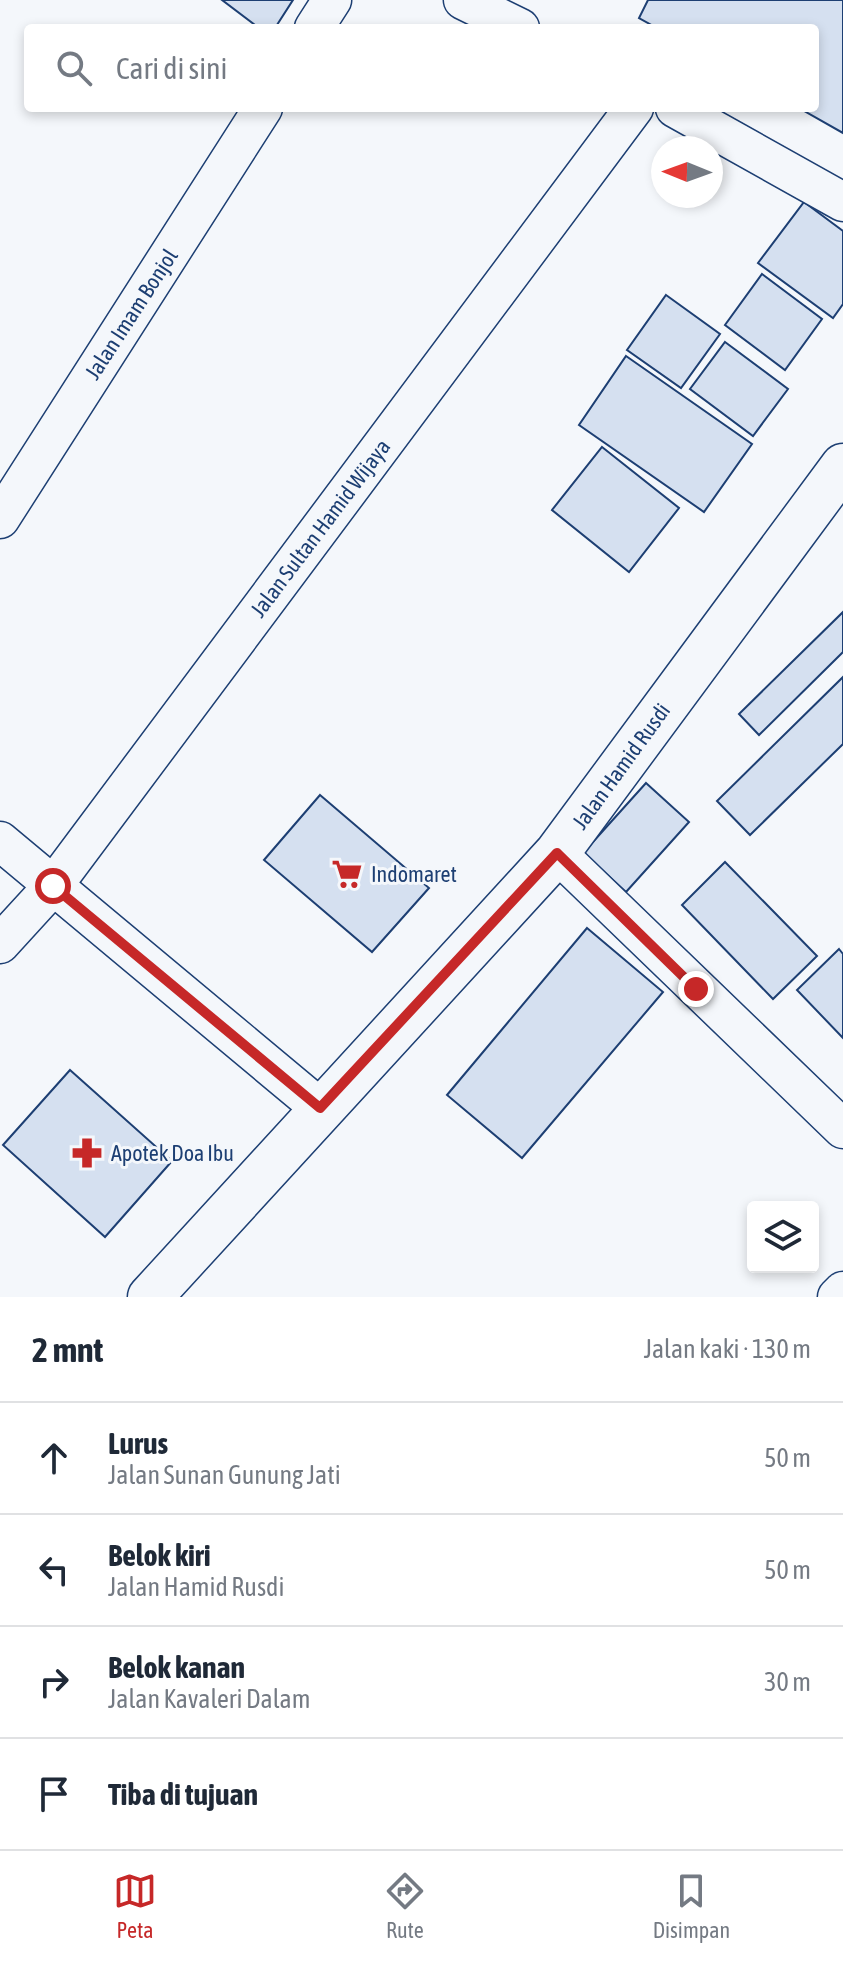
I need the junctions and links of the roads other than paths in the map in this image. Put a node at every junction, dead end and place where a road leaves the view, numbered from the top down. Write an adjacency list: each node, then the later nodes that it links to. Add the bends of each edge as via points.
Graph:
1 (332, 0): 3 (street)
2 (463, 0): 4 (street)
3 (317, 24)
4 (512, 24)
5 (260, 112): 10 (street, Jalan Imam Bonjol)
6 (631, 112): 13 (street, Jalan Sultan Hamid Wijaya)
7 (682, 112): 8 (street)
8 (843, 202)
9 (843, 466): 12 (street, Jalan Hamid Rusdi)
10 (0, 519)
11 (0, 841): 13 (street)
12 (557, 853): 15 (street, Jalan Hamid Rusdi); 16 (street)
13 (53, 886): 14 (street, Jalan Sultan Hamid Wijaya); 15 (street)
14 (0, 944)
15 (320, 1108): 18 (street, Jalan Hamid Rusdi)
16 (843, 1129)
17 (843, 1291): 19 (street)
18 (150, 1297)
19 (837, 1297)

